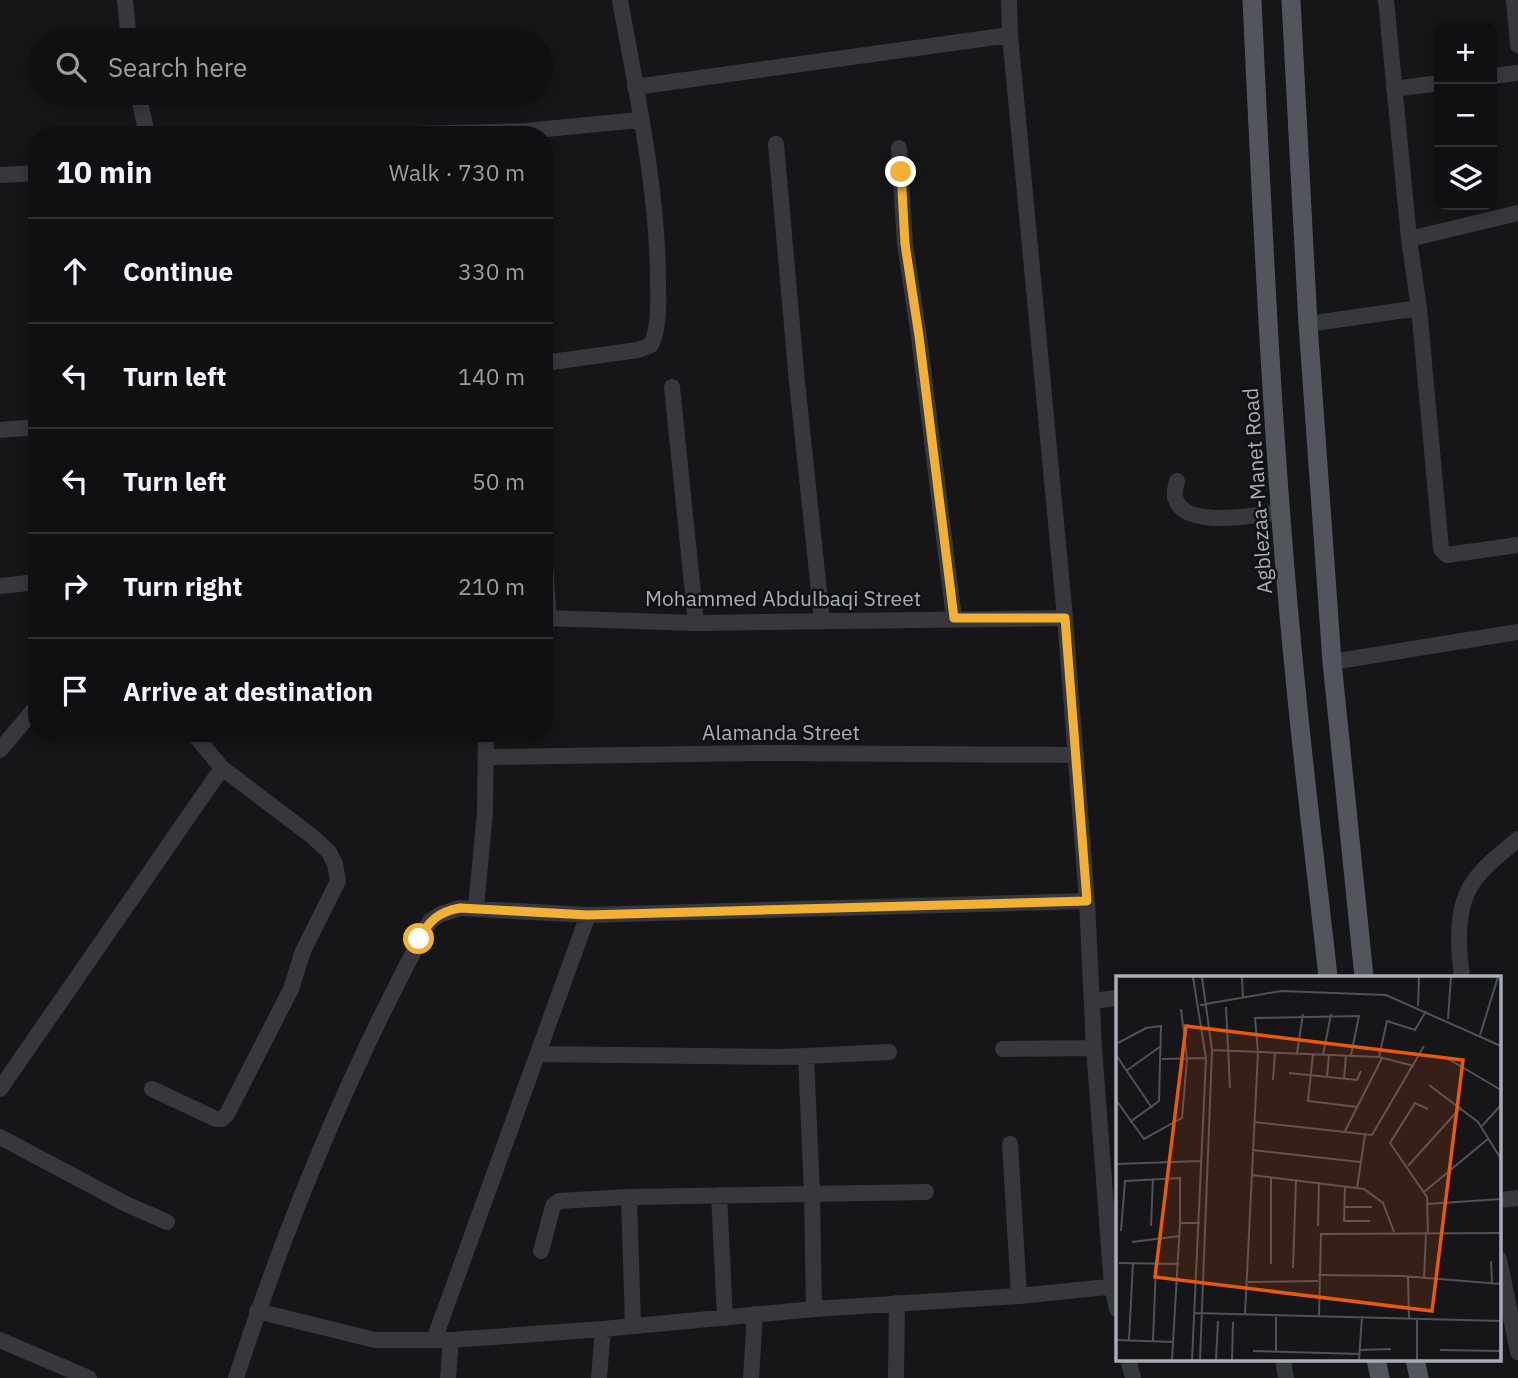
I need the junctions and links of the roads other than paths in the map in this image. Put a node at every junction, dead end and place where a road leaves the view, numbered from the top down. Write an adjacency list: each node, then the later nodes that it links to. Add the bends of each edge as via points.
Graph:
1 (125, 0): 8 (street)
2 (621, 0): 14 (street)
3 (1009, 0): 9 (street)
4 (1252, 0): 33 (main road, Agblezaa-Manet Road)
5 (1291, 0): 27 (main road)
6 (1386, 0): 15 (street)
7 (1514, 0): 10 (street)
8 (128, 28)
9 (1010, 35): 14 (street); 39 (street)
10 (1518, 45)
11 (1518, 73): 12 (street)
12 (1497, 75)
13 (1434, 84): 15 (street)
14 (635, 87): 17 (street)
15 (1394, 89): 25 (street)
16 (141, 105): 18 (street)
17 (640, 120): 19 (street); 28 (street, via 658,258 657,332 652,345 638,351)
18 (145, 126)
19 (553, 128)
20 (776, 144): 40 (street)
21 (899, 148): 38 (street, via 905,244)
22 (28, 173): 23 (street)
23 (0, 175)
24 (1518, 213): 25 (street)
25 (1409, 239): 26 (street)
26 (1419, 308): 27 (street); 34 (street, via 1441,549 1447,555 1458,555)
27 (1308, 324): 43 (main road)
28 (553, 362)
29 (672, 387): 41 (street)
30 (28, 428): 31 (street)
31 (0, 429)
32 (1177, 481): 33 (street, via 1174,496 1179,503 1206,519)
33 (1282, 512): 55 (main road, Agblezaa-Manet Road)
34 (1518, 545)
35 (28, 583): 36 (street)
36 (0, 586)
37 (553, 618): 41 (street, Mohammed Abdulbaqi Street)
38 (954, 618): 39 (street, Mohammed Abdulbaqi Street); 40 (street, Mohammed Abdulbaqi Street)
39 (1065, 618): 48 (street)
40 (822, 620): 41 (street, Mohammed Abdulbaqi Street)
41 (696, 623)
42 (1518, 632): 43 (street)
43 (1332, 662): 56 (main road)
44 (28, 717): 47 (street)
45 (201, 742): 50 (street)
46 (486, 742): 49 (street)
47 (0, 750)
48 (1076, 755): 49 (street, Alamanda Street); 52 (street)
49 (486, 757): 53 (street)
50 (222, 768): 65 (street); 66 (street, via 313,836 329,852 338,881 303,951 291,989 227,1114 216,1119)
51 (1518, 839): 57 (street, via 1474,880 1463,902)
52 (1087, 901): 54 (street); 59 (street)
53 (476, 908): 54 (street); 82 (street, via 450,909 429,921 336,1111)
54 (588, 915): 63 (street)
55 (1328, 976)
56 (1364, 976)
57 (1462, 976)
58 (1116, 998): 59 (street)
59 (1092, 1001): 60 (street)
60 (1094, 1048): 61 (street); 78 (street)
61 (1003, 1049)
62 (889, 1052): 64 (street)
63 (539, 1054): 64 (street); 88 (street)
64 (806, 1056): 70 (street)
65 (0, 1089)
66 (152, 1089)
67 (0, 1137): 75 (street)
68 (1010, 1144): 79 (street)
69 (926, 1192): 70 (street)
70 (812, 1194): 71 (street); 81 (street)
71 (719, 1195): 72 (street); 84 (street)
72 (629, 1197): 76 (street, via 555,1202); 85 (street)
73 (1518, 1198): 74 (street)
74 (1500, 1200)
75 (167, 1222)
76 (541, 1251)
77 (1500, 1264): 90 (street)
78 (1115, 1286): 79 (street)
79 (1019, 1296): 80 (street)
80 (897, 1303): 81 (street); 100 (street)
81 (814, 1309): 83 (street)
82 (257, 1311): 88 (street, via 375,1340); 96 (street)
83 (755, 1314): 84 (street); 99 (street)
84 (725, 1318): 85 (street)
85 (633, 1326): 86 (street)
86 (603, 1329): 89 (street); 98 (street)
87 (0, 1340): 95 (street)
88 (433, 1340): 89 (street)
89 (451, 1340): 97 (street)
90 (1518, 1352)
91 (1128, 1360): 101 (street)
92 (1283, 1360): 102 (street)
93 (1376, 1360): 103 (main road)
94 (1415, 1360): 104 (main road)
95 (89, 1378)
96 (236, 1378)
97 (448, 1378)
98 (599, 1378)
99 (751, 1378)
100 (896, 1378)
101 (1133, 1378)
102 (1286, 1378)
103 (1380, 1378)
104 (1419, 1378)

